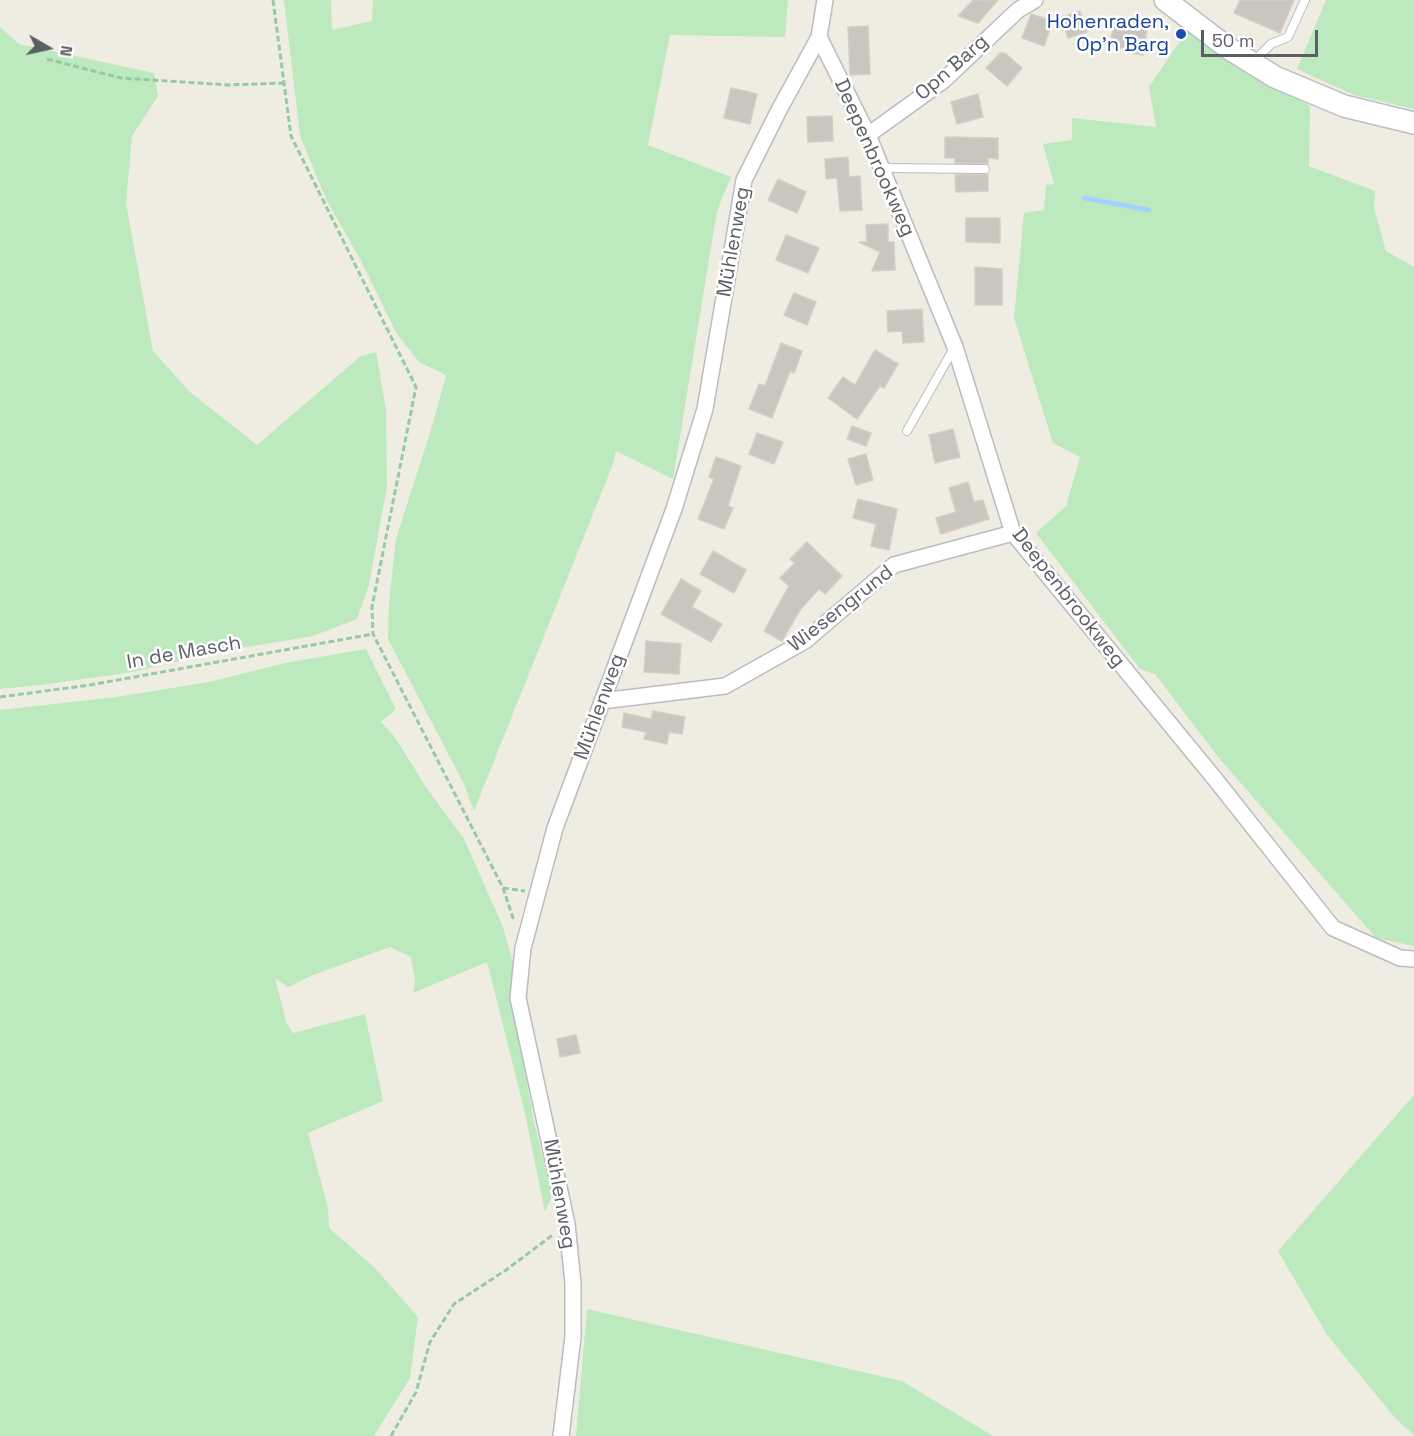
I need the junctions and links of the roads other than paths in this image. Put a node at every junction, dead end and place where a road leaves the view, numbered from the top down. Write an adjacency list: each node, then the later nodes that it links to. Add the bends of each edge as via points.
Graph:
1 (825, 0): 5 (street, Mühlenweg)
2 (1035, 0): 8 (street, Opn Barg, via 1018,10 942,81)
3 (1165, 0): 6 (main road)
4 (1305, 0): 6 (lane, via 1288,37 1271,44)
5 (819, 37): 8 (street, Deepenbrookweg); 14 (street, Mühlenweg, via 744,180 705,409 674,509)
6 (1252, 63): 7 (main road, via 1344,106)
7 (1414, 123)
8 (868, 135): 9 (street, Deepenbrookweg)
9 (882, 168): 10 (lane); 11 (street, Deepenbrookweg)
10 (984, 170)
11 (955, 347): 12 (lane); 13 (street, Deepenbrookweg)
12 (907, 431)
13 (1013, 533): 14 (street, Wiesengrund, via 894,566 805,641 725,686); 15 (street, Deepenbrookweg, via 1333,928 1400,958)
14 (602, 701): 16 (street, Mühlenweg, via 555,828 523,948 518,998 567,1224 573,1283 573,1337)
15 (1414, 959)
16 (561, 1436)

